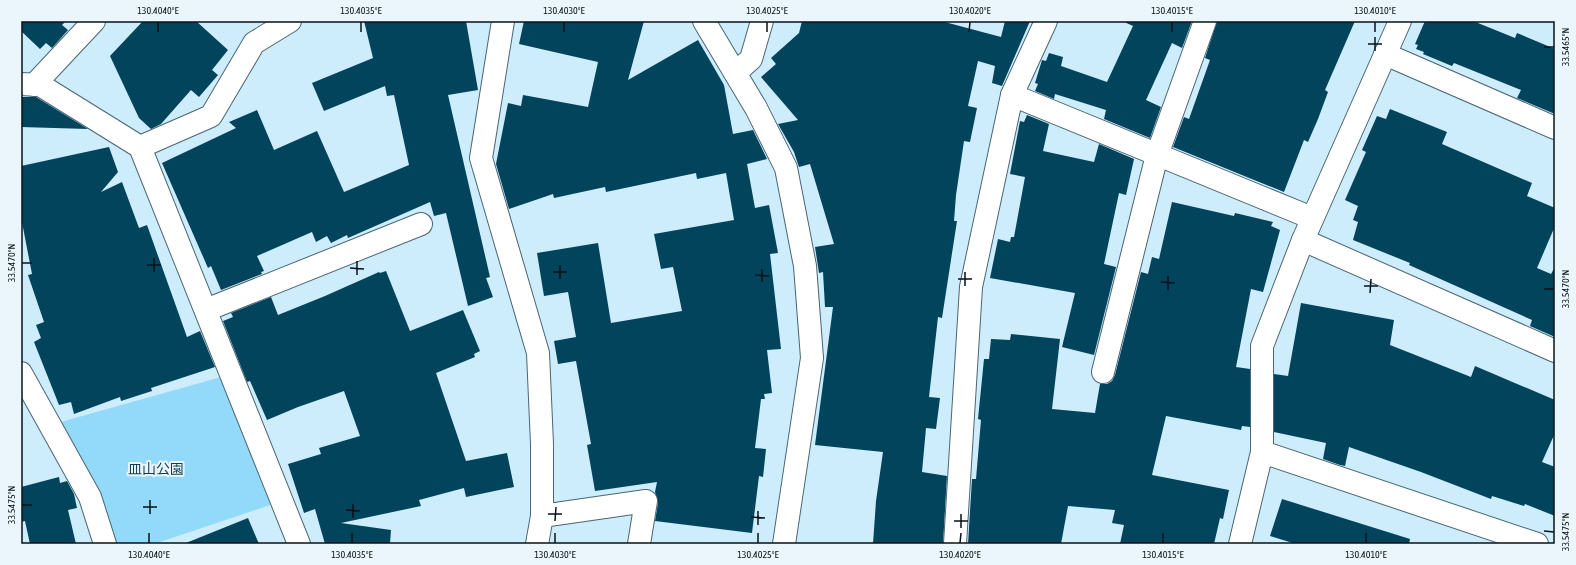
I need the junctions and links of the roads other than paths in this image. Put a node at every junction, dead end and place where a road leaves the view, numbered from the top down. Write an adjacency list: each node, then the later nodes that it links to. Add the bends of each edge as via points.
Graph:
1 (94, 21): 11 (street)
2 (290, 21): 14 (street, via 254,43 211,116)
3 (503, 21): 24 (street, via 481,158 538,353)
4 (704, 21): 10 (street)
5 (762, 21): 10 (street, via 751,59)
6 (1046, 21): 12 (street)
7 (1205, 21): 15 (street)
8 (1400, 21): 9 (street)
9 (1385, 54): 13 (street); 16 (street)
10 (735, 73): 29 (street, via 786,168 805,266 812,358)
11 (28, 84): 14 (street, via 40,85)
12 (1012, 95): 15 (street); 30 (street, via 971,287)
13 (1555, 128)
14 (140, 147): 19 (street)
15 (1158, 155): 16 (street); 21 (street)
16 (1312, 218): 18 (street)
17 (420, 224): 19 (street)
18 (1303, 240): 20 (street); 23 (street, via 1262,346)
19 (206, 310): 26 (street)
20 (1555, 351)
21 (1103, 372)
22 (21, 373): 25 (street, via 90,497)
23 (1262, 452): 31 (street); 32 (street)
24 (542, 516): 27 (street); 28 (street, via 646,501)
25 (105, 544)
26 (299, 544)
27 (537, 544)
28 (639, 544)
29 (784, 544)
30 (955, 544)
31 (1240, 544)
32 (1537, 544)

